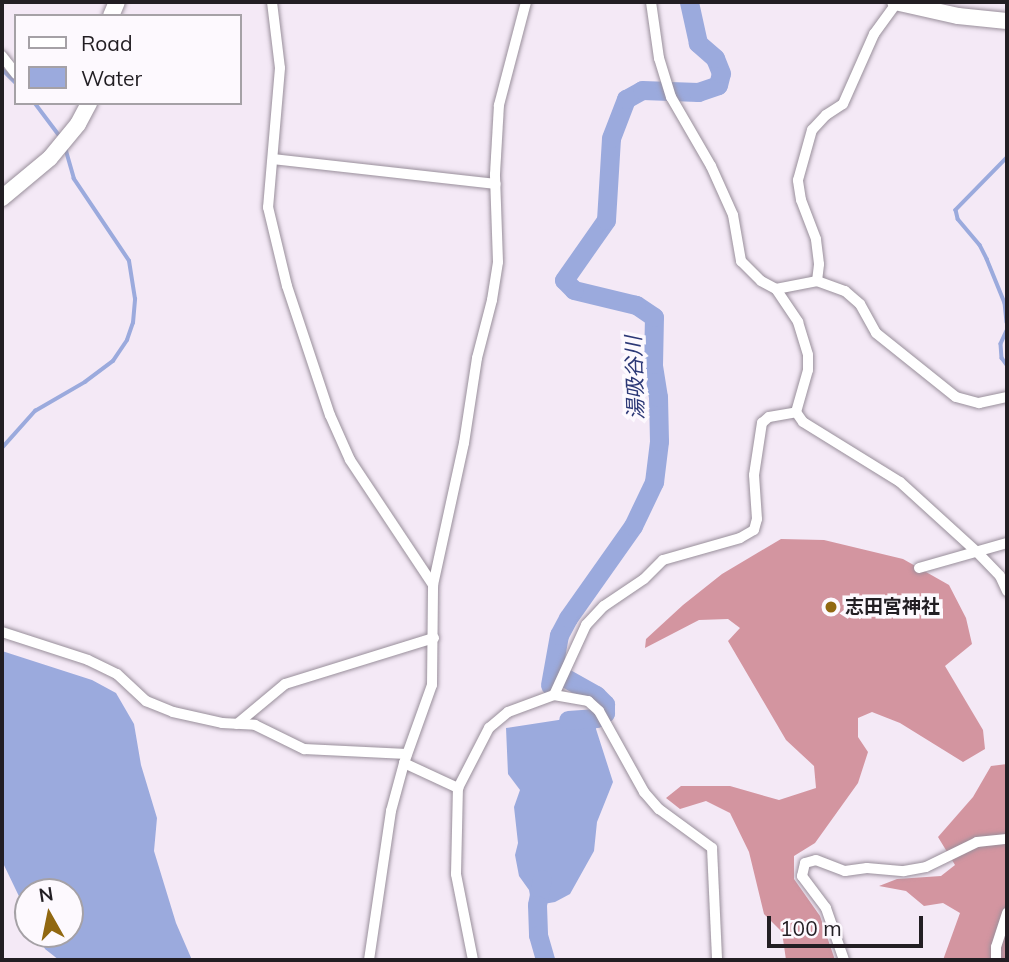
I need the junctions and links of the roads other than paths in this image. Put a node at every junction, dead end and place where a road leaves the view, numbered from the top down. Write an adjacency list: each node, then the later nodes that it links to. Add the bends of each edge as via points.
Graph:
1 (272, 2): 9 (street, via 280,68)
2 (526, 2): 10 (street, via 499,105)
3 (651, 2): 13 (street, via 659,58 671,97 733,215 741,261)
4 (896, 2): 5 (main road); 12 (street, via 874,34 843,104 812,130 798,180 816,239)
5 (1007, 21)
6 (2, 56): 7 (street)
7 (14, 71)
8 (88, 105): 11 (main road, via 50,158)
9 (273, 159): 10 (street); 19 (street, via 268,207 287,286 330,415 350,460)
10 (496, 184): 19 (street, via 498,262)
11 (2, 198)
12 (817, 281): 13 (street); 14 (street, via 845,291 860,304 876,333 956,397 979,403)
13 (776, 289): 15 (street, via 798,322 808,355)
14 (1007, 397)
15 (796, 412): 17 (street, via 803,422 900,482); 23 (street, via 769,417 762,424 754,475 754,530 663,560 604,606 586,625)
16 (1007, 543): 17 (street)
17 (977, 552): 18 (street); 20 (street, via 1000,576)
18 (919, 568)
19 (433, 585): 22 (street)
20 (1007, 591)
21 (2, 632): 24 (street, via 88,660 117,674 146,701 205,720)
22 (433, 638): 24 (street, via 285,684); 25 (street, via 432,685)
23 (554, 695): 26 (street, via 508,712 489,728); 31 (street, via 588,701 644,792 659,809 712,848)
24 (237, 724): 25 (street, via 255,724 303,749)
25 (406, 759): 26 (street); 29 (street, via 391,811)
26 (458, 788): 30 (street, via 456,874)
27 (1007, 839): 32 (street, via 978,842 926,867 904,871 845,871 816,860 805,863 802,876 826,908)
28 (1007, 913): 33 (street)
29 (369, 960)
30 (473, 960)
31 (717, 960)
32 (844, 960)
33 (996, 960)

